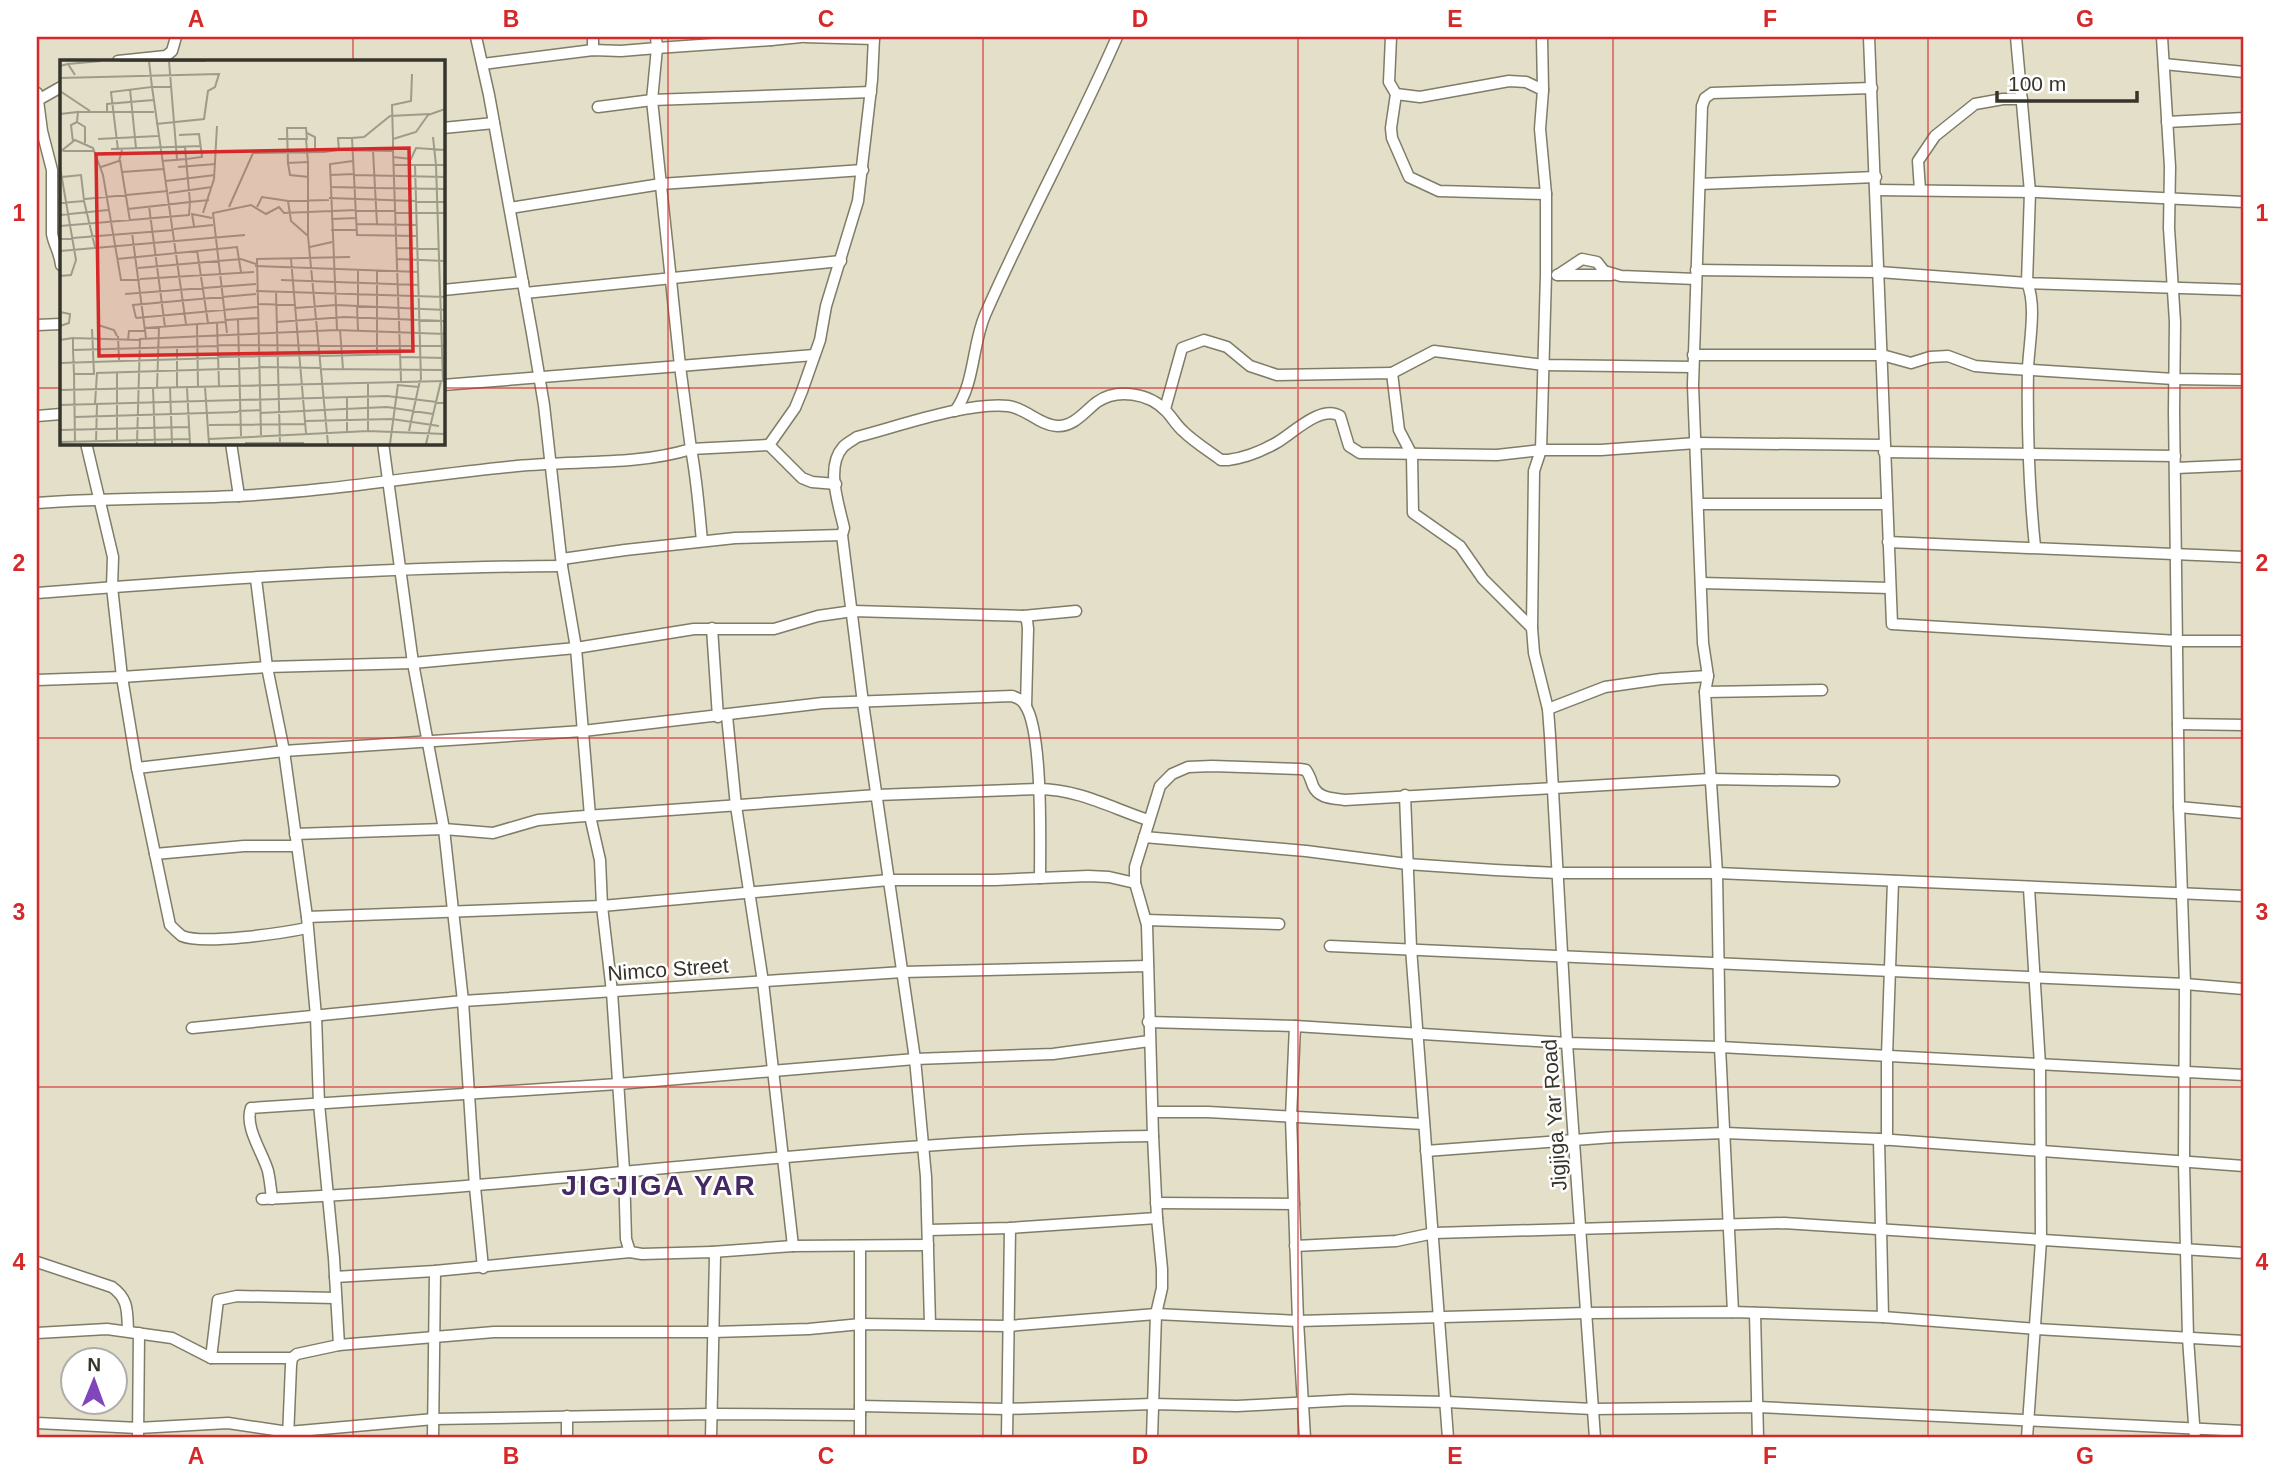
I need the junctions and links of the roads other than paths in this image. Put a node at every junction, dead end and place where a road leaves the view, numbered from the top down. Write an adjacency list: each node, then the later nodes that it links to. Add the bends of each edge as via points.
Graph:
1 (176, 37): 15 (street)
2 (476, 37): 17 (street)
3 (593, 37): 14 (street)
4 (803, 37): 11 (street); 12 (street)
5 (1117, 37): 76 (street, via 1005,268 982,322 963,399)
6 (1391, 37): 25 (street, via 1390,82)
7 (1542, 37): 22 (street, Jigjiga Yar Road)
8 (1869, 37): 21 (street)
9 (2016, 37): 26 (street)
10 (2162, 37): 18 (street)
11 (771, 38): 13 (street)
12 (874, 38): 23 (street)
13 (657, 42): 14 (street, via 621,51); 28 (street)
14 (593, 50): 17 (street)
15 (172, 56): 16 (street)
16 (128, 60)
17 (483, 64): 32 (street)
18 (2164, 64): 19 (street); 31 (street)
19 (2244, 72)
20 (60, 88): 27 (street)
21 (1871, 88): 37 (street); 39 (street, via 1709,94 1702,106)
22 (1543, 90): 25 (street, via 1509,81 1420,97); 43 (street, Jigjiga Yar Road, via 1541,154)
23 (871, 92): 28 (street); 36 (street)
24 (37, 93): 27 (street)
25 (1396, 94): 43 (street, via 1392,138 1409,177 1438,191)
26 (2022, 99): 41 (street, via 1976,104 1936,136 1918,160); 42 (street)
27 (38, 100): 35 (street)
28 (652, 100): 29 (street); 38 (street)
29 (598, 107)
30 (2244, 118): 31 (street)
31 (2167, 122): 44 (street)
32 (494, 123): 33 (street); 46 (street)
33 (444, 128)
34 (60, 155): 35 (street)
35 (50, 156): 47 (street, via 52,234)
36 (863, 170): 38 (street); 48 (street)
37 (1876, 177): 39 (street); 40 (street)
38 (661, 184): 46 (street); 54 (street)
39 (1700, 184): 52 (street)
40 (1876, 190): 41 (street); 49 (street)
41 (1920, 190): 42 (street)
42 (2030, 192): 44 (street); 56 (street)
43 (1546, 194): 50 (street, Jigjiga Yar Road)
44 (2169, 198): 45 (street); 57 (street)
45 (2244, 202)
46 (510, 208): 55 (street)
47 (60, 253)
48 (841, 261): 54 (street); 63 (street)
49 (1879, 272): 52 (street); 56 (street); 65 (street)
50 (1546, 275): 51 (street); 66 (street, Jigjiga Yar Road)
51 (1558, 275): 53 (street); 53 (street, via 1581,259)
52 (1696, 275): 53 (street); 64 (street)
53 (1621, 276)
54 (670, 278): 60 (street); 67 (street)
55 (523, 282): 58 (street); 60 (street)
56 (2027, 282): 57 (street); 69 (street, via 2031,295)
57 (2173, 288): 59 (street); 72 (street)
58 (444, 290)
59 (2244, 290)
60 (525, 293): 71 (street)
61 (60, 324): 62 (street)
62 (37, 326)
63 (814, 355): 67 (street); 83 (street, via 795,408)
64 (1693, 355): 65 (street); 68 (street)
65 (1882, 355): 69 (street, via 1911,363 1948,356 1975,366); 85 (street)
66 (1544, 365): 68 (street); 70 (street, via 1434,351); 86 (street, Jigjiga Yar Road)
67 (680, 366): 71 (street); 84 (street)
68 (1693, 367): 79 (street)
69 (2028, 369): 72 (street); 87 (street)
70 (1392, 373): 75 (street, via 1277,375 1250,366 1227,347 1204,340 1182,348); 88 (street, via 1399,430)
71 (539, 377): 74 (street); 90 (street)
72 (2175, 379): 73 (street); 89 (street)
73 (2244, 380)
74 (444, 385)
75 (1165, 409): 76 (street, via 1152,400 1124,393 1099,401 1070,424 1059,426 1012,406); 88 (street, via 1184,432 1221,460 1274,445 1327,413 1340,416 1349,446 1360,453)
76 (955, 411): 94 (street, via 857,437 836,458)
77 (60, 414): 78 (street)
78 (37, 416)
79 (1696, 443): 85 (street); 86 (street); 98 (street)
80 (86, 444): 96 (street)
81 (231, 444): 95 (street)
82 (383, 444): 93 (street)
83 (769, 445): 84 (street); 94 (street, via 802,478)
84 (691, 449): 90 (street, via 667,456); 101 (street)
85 (1884, 449): 87 (street); 99 (street)
86 (1541, 450): 88 (street); 117 (street, Jigjiga Yar Road, via 1534,471)
87 (2031, 454): 89 (street); 103 (street)
88 (1412, 455): 117 (street, via 1412,513 1460,545 1483,579)
89 (2175, 456): 92 (street)
90 (551, 463): 93 (street); 106 (street)
91 (2244, 465): 92 (street)
92 (2176, 468): 104 (street)
93 (388, 482): 95 (street); 107 (street)
94 (836, 484): 100 (street)
95 (239, 496): 96 (street)
96 (97, 498): 97 (street); 110 (street, via 113,556)
97 (37, 503)
98 (1699, 504): 99 (street); 109 (street)
99 (1886, 504): 102 (street)
100 (842, 535): 101 (street); 113 (street)
101 (702, 541): 106 (street)
102 (1888, 542): 103 (street); 111 (street)
103 (2035, 547): 104 (street)
104 (2176, 556): 105 (street); 118 (street)
105 (2244, 557)
106 (562, 563): 107 (street); 120 (street)
107 (400, 571): 108 (street); 121 (street)
108 (256, 579): 110 (street); 122 (street)
109 (1701, 583): 111 (street); 123 (street)
110 (112, 587): 112 (street); 124 (street)
111 (1890, 588): 118 (street, via 1892,625 1900,627)
112 (37, 593)
113 (853, 611): 115 (street); 116 (street, via 775,629); 128 (street)
114 (1076, 611): 115 (street)
115 (1023, 616): 129 (street, via 1028,629)
116 (712, 628): 120 (street); 131 (street)
117 (1532, 628): 130 (street, Jigjiga Yar Road)
118 (2178, 641): 119 (street); 132 (street)
119 (2244, 641)
120 (576, 648): 121 (street); 134 (street)
121 (413, 663): 122 (street); 135 (street)
122 (267, 667): 124 (street); 136 (street)
123 (1708, 676): 127 (street); 130 (street, via 1605,687)
124 (122, 677): 125 (street); 137 (street)
125 (37, 680)
126 (1822, 690): 127 (street)
127 (1705, 692): 138 (street)
128 (863, 703): 129 (street, via 1002,695 1020,699); 131 (street, via 812,704); 142 (street)
129 (1027, 706): 141 (street)
130 (1548, 709): 140 (street, Jigjiga Yar Road)
131 (722, 716): 134 (street); 144 (street)
132 (2178, 724): 133 (street); 145 (street)
133 (2244, 725)
134 (583, 731): 135 (street); 147 (street)
135 (429, 743): 136 (street); 149 (street)
136 (284, 751): 137 (street); 150 (street)
137 (137, 768): 153 (street)
138 (1710, 779): 139 (street); 140 (street); 156 (street)
139 (1834, 781)
140 (1552, 788): 143 (street); 155 (street, Jigjiga Yar Road)
141 (1039, 789): 142 (street); 148 (street, via 1075,793); 157 (street)
142 (877, 795): 144 (street); 158 (street)
143 (1405, 795): 148 (street, via 1345,800 1323,796 1306,770 1300,769 1188,768 1172,774 1160,786); 154 (street)
144 (736, 806): 147 (street); 163 (street)
145 (2179, 807): 146 (street); 162 (street)
146 (2244, 813)
147 (590, 816): 149 (street, via 538,820 492,833); 165 (street, via 600,860)
148 (1148, 820): 151 (street)
149 (444, 829): 150 (street); 166 (street)
150 (295, 834): 152 (street)
151 (1144, 837): 154 (street); 160 (street)
152 (296, 846): 153 (street); 168 (street)
153 (155, 854): 168 (street, via 170,925 180,935 195,939 284,933)
154 (1408, 864): 155 (street); 171 (street)
155 (1558, 873): 156 (street); 172 (street, Jigjiga Yar Road)
156 (1717, 873): 159 (street); 173 (street)
157 (1040, 878): 158 (street); 160 (street, via 1109,877)
158 (888, 880): 163 (street); 176 (street)
159 (1893, 881): 161 (street); 175 (street)
160 (1135, 883): 167 (street)
161 (2029, 888): 162 (street); 177 (street)
162 (2183, 892): 164 (street); 179 (street)
163 (750, 893): 165 (street); 178 (street)
164 (2244, 897)
165 (601, 906): 166 (street); 181 (street)
166 (454, 912): 168 (street); 182 (street)
167 (1146, 920): 169 (street); 174 (street)
168 (307, 923): 183 (street)
169 (1279, 924)
170 (1330, 946): 171 (street)
171 (1411, 948): 172 (street); 187 (street)
172 (1563, 955): 173 (street); 189 (street, Jigjiga Yar Road)
173 (1719, 962): 175 (street); 190 (street)
174 (1148, 966): 176 (street, Nimco Street); 184 (street)
175 (1890, 971): 177 (street); 191 (street)
176 (903, 972): 178 (street, Nimco Street); 192 (street)
177 (2034, 977): 179 (street); 193 (street)
178 (763, 982): 181 (street, Nimco Street); 194 (street)
179 (2185, 984): 180 (street); 195 (street)
180 (2244, 989)
181 (612, 992): 182 (street, Nimco Street); 197 (street)
182 (463, 1001): 183 (street, Nimco Street); 198 (street)
183 (316, 1016): 186 (street, Nimco Street); 199 (street)
184 (1148, 1022): 185 (street); 188 (street)
185 (1295, 1026): 187 (street); 201 (street)
186 (191, 1028)
187 (1419, 1035): 189 (street); 202 (street)
188 (1149, 1041): 192 (street, via 1053,1054); 200 (street)
189 (1567, 1044): 190 (street); 206 (street, Jigjiga Yar Road)
190 (1720, 1047): 191 (street); 203 (street)
191 (1887, 1056): 193 (street); 205 (street)
192 (915, 1059): 194 (street); 207 (street)
193 (2040, 1065): 195 (street); 208 (street)
194 (771, 1070): 197 (street); 210 (street)
195 (2186, 1073): 196 (street); 211 (street)
196 (2244, 1075)
197 (618, 1084): 198 (street); 213 (street)
198 (469, 1093): 199 (street); 214 (street)
199 (319, 1104): 215 (street); 215 (street, via 251,1108 249,1114 268,1172 267,1199)
200 (1153, 1112): 201 (street); 204 (street)
201 (1291, 1117): 202 (street); 217 (street)
202 (1424, 1124): 209 (street)
203 (1725, 1133): 205 (street); 206 (street); 219 (street)
204 (1153, 1136): 207 (street); 216 (street)
205 (1883, 1139): 208 (street); 223 (street)
206 (1575, 1141): 209 (street); 220 (street, Jigjiga Yar Road)
207 (923, 1145): 210 (street); 222 (street)
208 (2040, 1150): 211 (street); 225 (street)
209 (1426, 1151): 224 (street)
210 (784, 1158): 213 (street); 227 (street)
211 (2184, 1162): 212 (street); 230 (street)
212 (2244, 1166)
213 (624, 1170): 214 (street); 231 (street)
214 (475, 1187): 215 (street); 235 (street)
215 (328, 1197): 237 (street)
216 (1156, 1203): 217 (street); 218 (street)
217 (1294, 1204): 229 (street)
218 (1157, 1218): 221 (street); 242 (street, via 1163,1269)
219 (1729, 1224): 220 (street); 223 (street); 239 (street)
220 (1581, 1227): 224 (street); 240 (street, Jigjiga Yar Road)
221 (1010, 1228): 222 (street); 248 (street)
222 (929, 1230): 226 (street)
223 (1882, 1230): 225 (street); 244 (street)
224 (1434, 1233): 229 (street, via 1396,1241); 243 (street)
225 (2041, 1241): 230 (street); 249 (street)
226 (928, 1245): 228 (street); 247 (street)
227 (793, 1246): 228 (street); 232 (street)
228 (860, 1246): 246 (street)
229 (1295, 1246): 245 (street)
230 (2186, 1248): 233 (street); 254 (street)
231 (630, 1252): 232 (street); 235 (street)
232 (712, 1252): 251 (street)
233 (2244, 1253)
234 (37, 1262): 250 (street, via 121,1293)
235 (483, 1268): 236 (street)
236 (435, 1272): 237 (street); 253 (street)
237 (335, 1277): 238 (street)
238 (337, 1298): 256 (street); 257 (street, via 221,1297)
239 (1733, 1312): 240 (street); 241 (street)
240 (1587, 1313): 243 (street); 264 (street, Jigjiga Yar Road)
241 (1755, 1313): 244 (street); 262 (street)
242 (1156, 1314): 245 (street); 248 (street); 261 (street)
243 (1439, 1317): 245 (street); 259 (street)
244 (1883, 1317): 249 (street)
245 (1298, 1321): 260 (street)
246 (861, 1324): 247 (street); 251 (street); 265 (street)
247 (930, 1324): 248 (street)
248 (1008, 1326): 263 (street)
249 (2036, 1329): 254 (street); 269 (street)
250 (133, 1332): 252 (street); 257 (street, via 172,1338); 272 (street)
251 (713, 1332): 253 (street); 266 (street)
252 (37, 1333)
253 (433, 1336): 256 (street); 268 (street)
254 (2188, 1338): 255 (street); 273 (street)
255 (2244, 1341)
256 (339, 1345): 258 (street)
257 (211, 1358): 258 (street)
258 (292, 1358): 274 (street)
259 (1447, 1402): 260 (street); 264 (street); 282 (street)
260 (1304, 1403): 261 (street); 281 (street)
261 (1152, 1404): 263 (street); 280 (street)
262 (1758, 1407): 264 (street); 269 (street); 284 (street)
263 (1007, 1409): 265 (street); 279 (street)
264 (1593, 1409): 283 (street, Jigjiga Yar Road)
265 (860, 1410): 266 (street); 278 (street)
266 (711, 1414): 267 (street); 277 (street)
267 (567, 1416): 268 (street); 276 (street)
268 (434, 1419): 274 (street); 275 (street)
269 (2029, 1420): 273 (street); 285 (street)
270 (37, 1423): 272 (street)
271 (2244, 1431): 273 (street)
272 (138, 1433): 274 (street, via 228,1423)
273 (2194, 1433)
274 (288, 1435)
275 (433, 1438)
276 (568, 1438)
277 (711, 1438)
278 (860, 1438)
279 (1007, 1438)
280 (1152, 1438)
281 (1305, 1438)
282 (1448, 1438)
283 (1595, 1438)
284 (1758, 1438)
285 (2027, 1438)

